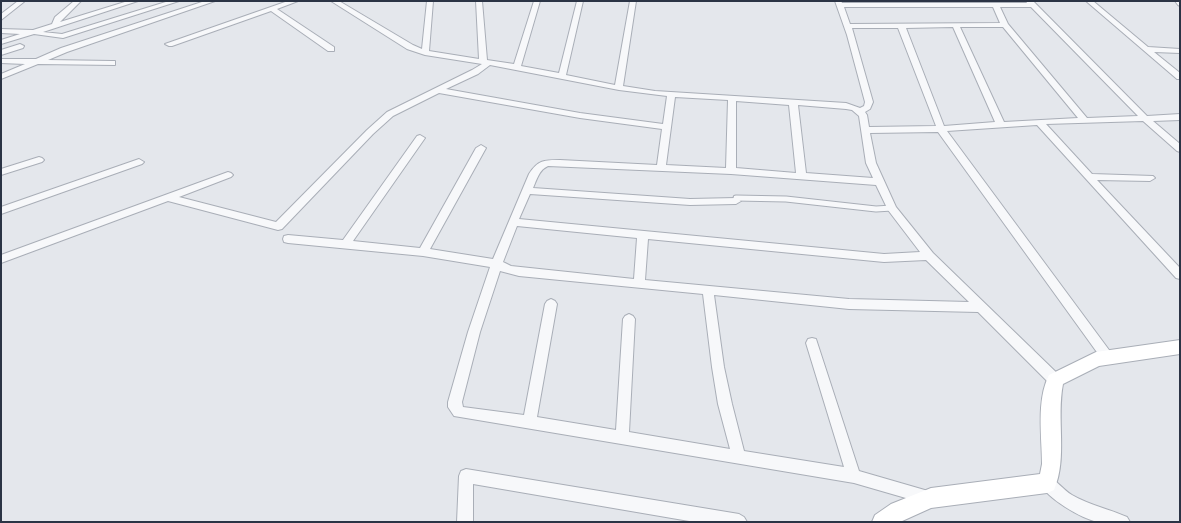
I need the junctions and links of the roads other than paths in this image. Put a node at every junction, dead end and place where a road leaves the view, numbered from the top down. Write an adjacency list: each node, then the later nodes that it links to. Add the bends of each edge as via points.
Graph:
1 (22, 1): 21 (street)
2 (78, 1): 22 (street)
3 (135, 1): 22 (street)
4 (176, 1): 28 (street, via 63,36)
5 (212, 1): 38 (street, via 76,46)
6 (295, 1): 20 (street)
7 (334, 1): 36 (street, via 410,47)
8 (430, 1): 36 (street)
9 (479, 1): 39 (street)
10 (538, 1): 41 (street)
11 (580, 1): 42 (street)
12 (633, 1): 45 (street)
13 (1089, 1): 33 (street)
14 (1178, 1): 18 (street)
15 (839, 3): 16 (street); 26 (street)
16 (879, 3): 19 (street)
17 (1030, 3): 19 (street); 52 (street)
18 (1180, 4)
19 (996, 5): 25 (street)
20 (272, 9): 30 (street); 32 (street)
21 (1, 18)
22 (55, 25): 28 (street)
23 (902, 25): 24 (street); 26 (street); 57 (street)
24 (955, 25): 25 (street); 55 (street)
25 (1005, 25): 53 (street)
26 (847, 26): 50 (street, via 869,102 869,106)
27 (1, 31): 28 (street)
28 (33, 32): 29 (street)
29 (1, 42)
30 (169, 44)
31 (20, 46): 35 (street)
32 (330, 49)
33 (1147, 49): 34 (street); 44 (street)
34 (1180, 51)
35 (1, 53)
36 (425, 53): 39 (street)
37 (1, 61): 38 (street)
38 (36, 62): 40 (street); 43 (street)
39 (486, 62): 41 (street); 46 (street, via 475,72)
40 (112, 63)
41 (517, 67): 42 (street)
42 (562, 76): 45 (street)
43 (1, 77)
44 (1180, 77)
45 (619, 88): 47 (street)
46 (437, 90): 56 (street, via 593,118); 73 (street, via 390,114 278,226)
47 (671, 94): 48 (street); 56 (street)
48 (732, 98): 49 (street); 65 (street)
49 (793, 102): 50 (street, via 846,106); 68 (street)
50 (860, 111): 58 (street)
51 (1180, 117): 52 (street)
52 (1145, 118): 53 (street); 61 (street)
53 (1084, 120): 54 (street)
54 (1039, 122): 55 (street); 69 (street)
55 (1001, 125): 57 (street)
56 (667, 127): 64 (street)
57 (941, 129): 58 (street); 93 (street)
58 (865, 130): 71 (street, via 871,163)
59 (420, 138): 80 (street)
60 (481, 148): 81 (street)
61 (1180, 149)
62 (39, 160): 66 (street)
63 (139, 162): 76 (street)
64 (661, 168): 65 (street); 72 (street, via 547,163 540,166 534,174)
65 (731, 171): 68 (street)
66 (1, 172)
67 (228, 175): 73 (street)
68 (801, 176): 71 (street)
69 (1089, 177): 70 (street); 85 (street)
70 (1150, 178)
71 (880, 182): 75 (street)
72 (527, 191): 74 (street, via 690,202); 77 (street)
73 (167, 197): 83 (street)
74 (736, 200): 75 (lane, via 786,199 868,208)
75 (892, 208): 82 (street)
76 (1, 211)
77 (513, 222): 78 (street); 84 (street)
78 (643, 235): 82 (street, via 884,258); 86 (street)
79 (288, 239): 80 (street)
80 (346, 244): 81 (street)
81 (423, 252): 84 (street)
82 (929, 256): 89 (street)
83 (1, 259)
84 (497, 264): 86 (street, via 519,272); 95 (street, via 474,332 455,407 465,414)
85 (1180, 275)
86 (640, 284): 87 (street)
87 (708, 291): 89 (street, via 849,304); 97 (street, via 718,367)
88 (551, 304): 95 (street)
89 (979, 306): 94 (street)
90 (629, 319): 96 (street)
91 (812, 343): 98 (street)
92 (1180, 347): 93 (main road)
93 (1108, 358): 94 (main road, via 1096,360)
94 (1055, 380): 99 (main road, via 1052,394 1052,469)
95 (529, 422): 96 (street)
96 (622, 437): 97 (street)
97 (739, 457): 98 (street)
98 (854, 476): 100 (street)
99 (1047, 483): 100 (main road); 104 (street, via 1066,500)
100 (931, 498): 103 (main road, via 898,511)
101 (465, 522): 102 (street, via 466,476)
102 (738, 522)
103 (882, 522)
104 (1122, 522)

